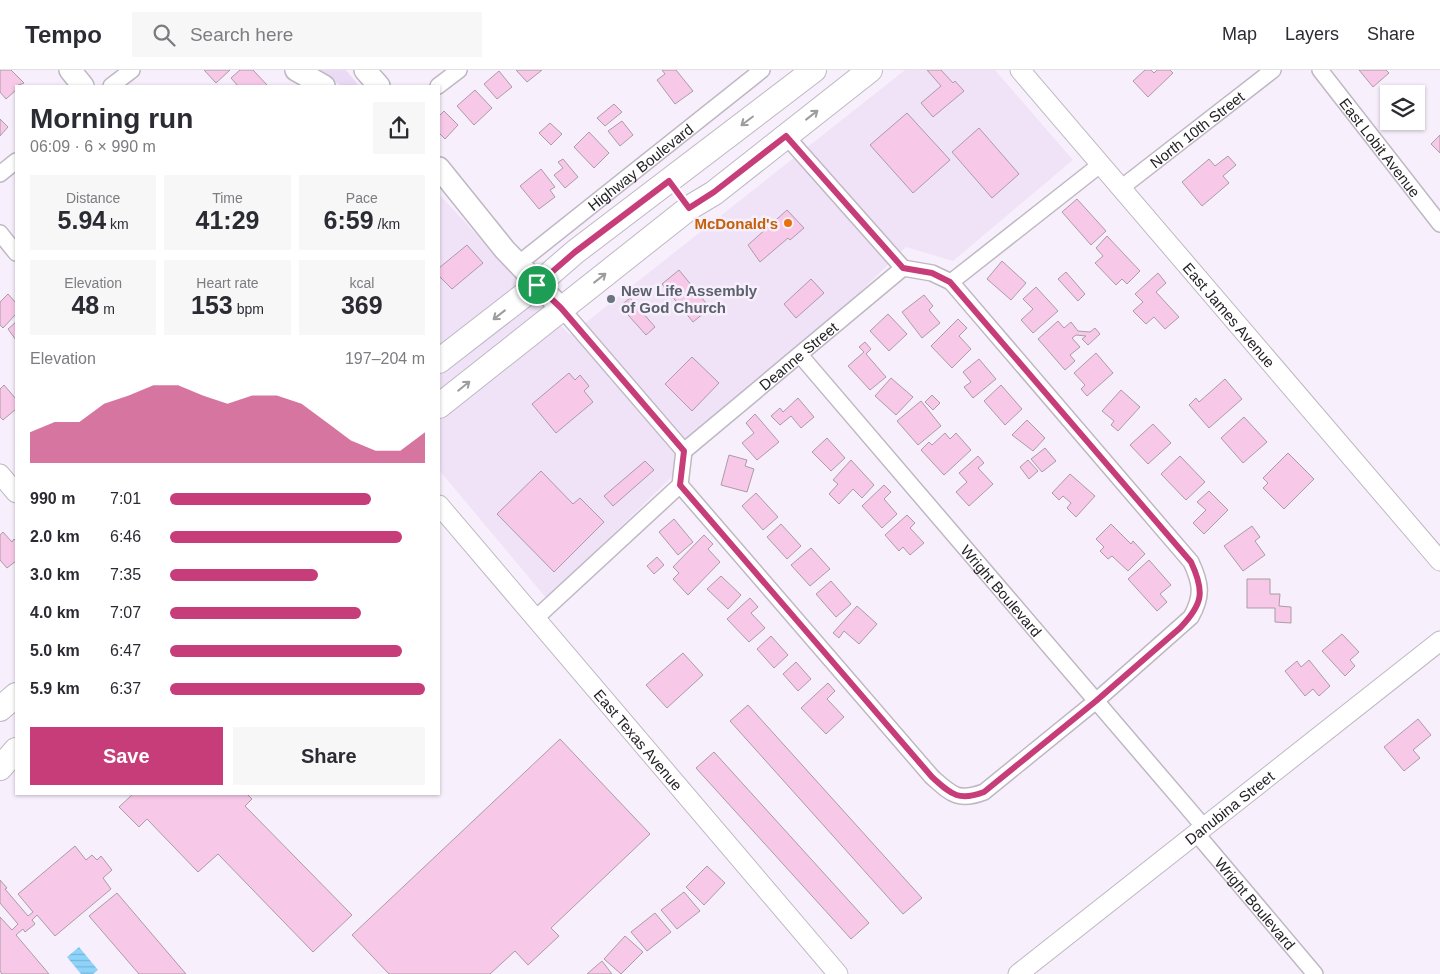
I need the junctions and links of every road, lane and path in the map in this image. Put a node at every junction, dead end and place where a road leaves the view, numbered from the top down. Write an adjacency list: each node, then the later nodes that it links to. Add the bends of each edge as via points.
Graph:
1 (70, 70): 12 (main road)
2 (132, 70): 13 (street)
3 (296, 70): 14 (main road)
4 (365, 70): 15 (main road)
5 (459, 70): 16 (street)
6 (762, 70): 28 (street, Highway Boulevard)
7 (870, 70): 17 (main road, one-way to 7)
8 (1020, 70): 19 (street, East James Avenue)
9 (1273, 70): 23 (street, North 10th Street)
10 (1320, 70): 25 (street, East Lobit Avenue)
11 (807, 72): 22 (main road, one-way to 22)
12 (82, 85)
13 (112, 85)
14 (322, 85)
15 (378, 85)
16 (439, 85)
17 (786, 136): 24 (main road); 29 (street)
18 (15, 162): 21 (street)
19 (1101, 164): 23 (street, East James Avenue); 30 (street)
20 (440, 169): 28 (main road)
21 (0, 174)
22 (669, 181): 24 (main road); 31 (main road)
23 (1121, 188): 41 (street, East James Avenue)
24 (689, 208): 32 (main road, one-way to 24)
25 (1440, 224)
26 (0, 233): 27 (street)
27 (15, 251)
28 (518, 264): 31 (main road)
29 (903, 268): 30 (street, via 932,273); 33 (street, Deanne Street)
30 (950, 282): 44 (street, via 1191,562 1198,576 1201,592 1190,617)
31 (537, 285): 32 (main road); 34 (main road, one-way to 34)
32 (561, 308): 35 (main road, one-way to 32); 36 (street)
33 (800, 355): 36 (street, Deanne Street); 44 (street, Wright Boulevard)
34 (440, 360)
35 (440, 405)
36 (684, 451): 38 (street)
37 (0, 474): 39 (street)
38 (680, 485): 42 (street); 44 (street, via 932,777 960,797 984,792)
39 (15, 492)
40 (440, 506): 42 (street, East Texas Avenue)
41 (1440, 561)
42 (536, 618): 48 (street, East Texas Avenue)
43 (1440, 641): 47 (street, Danubina Street)
44 (1096, 701): 47 (street, Wright Boulevard)
45 (15, 751): 46 (main road)
46 (0, 768)
47 (1200, 830): 49 (street, Danubina Street); 50 (street, Wright Boulevard)
48 (838, 974)
49 (1018, 974)
50 (1315, 974)

